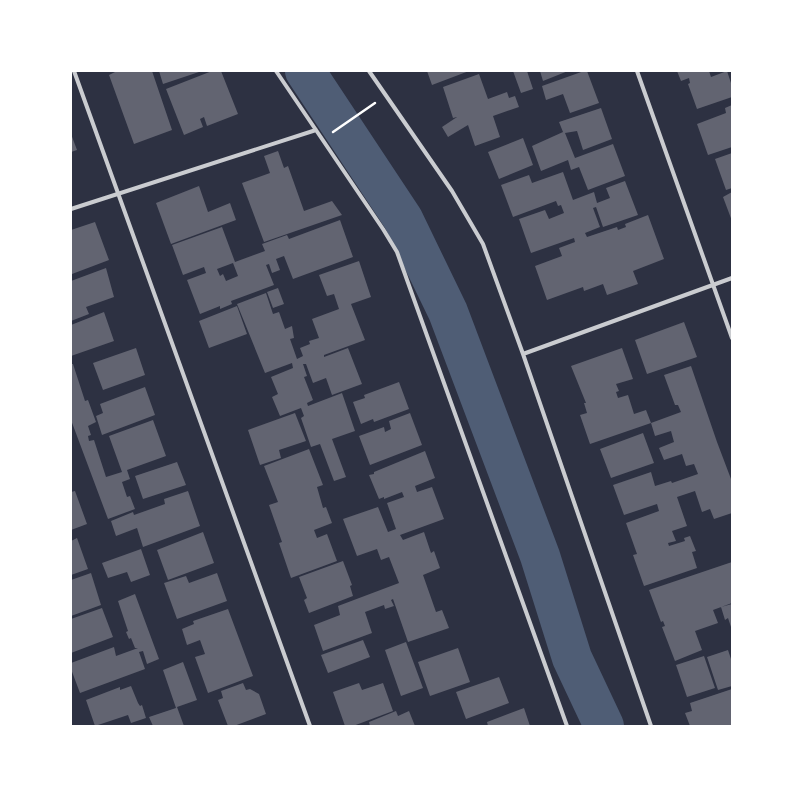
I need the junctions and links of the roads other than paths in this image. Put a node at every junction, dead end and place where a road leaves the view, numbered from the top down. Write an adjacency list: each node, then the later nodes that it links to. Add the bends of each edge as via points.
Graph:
1 (74, 71): 6 (street)
2 (276, 71): 5 (street)
3 (369, 71): 11 (street, via 452,190 483,244)
4 (637, 71): 9 (street)
5 (316, 130): 6 (street); 13 (street, via 396,252)
6 (119, 194): 7 (street); 12 (street)
7 (71, 209)
8 (732, 278): 9 (street)
9 (713, 284): 10 (street); 11 (street)
10 (732, 338)
11 (523, 354): 14 (street)
12 (310, 726)
13 (567, 726)
14 (651, 726)

